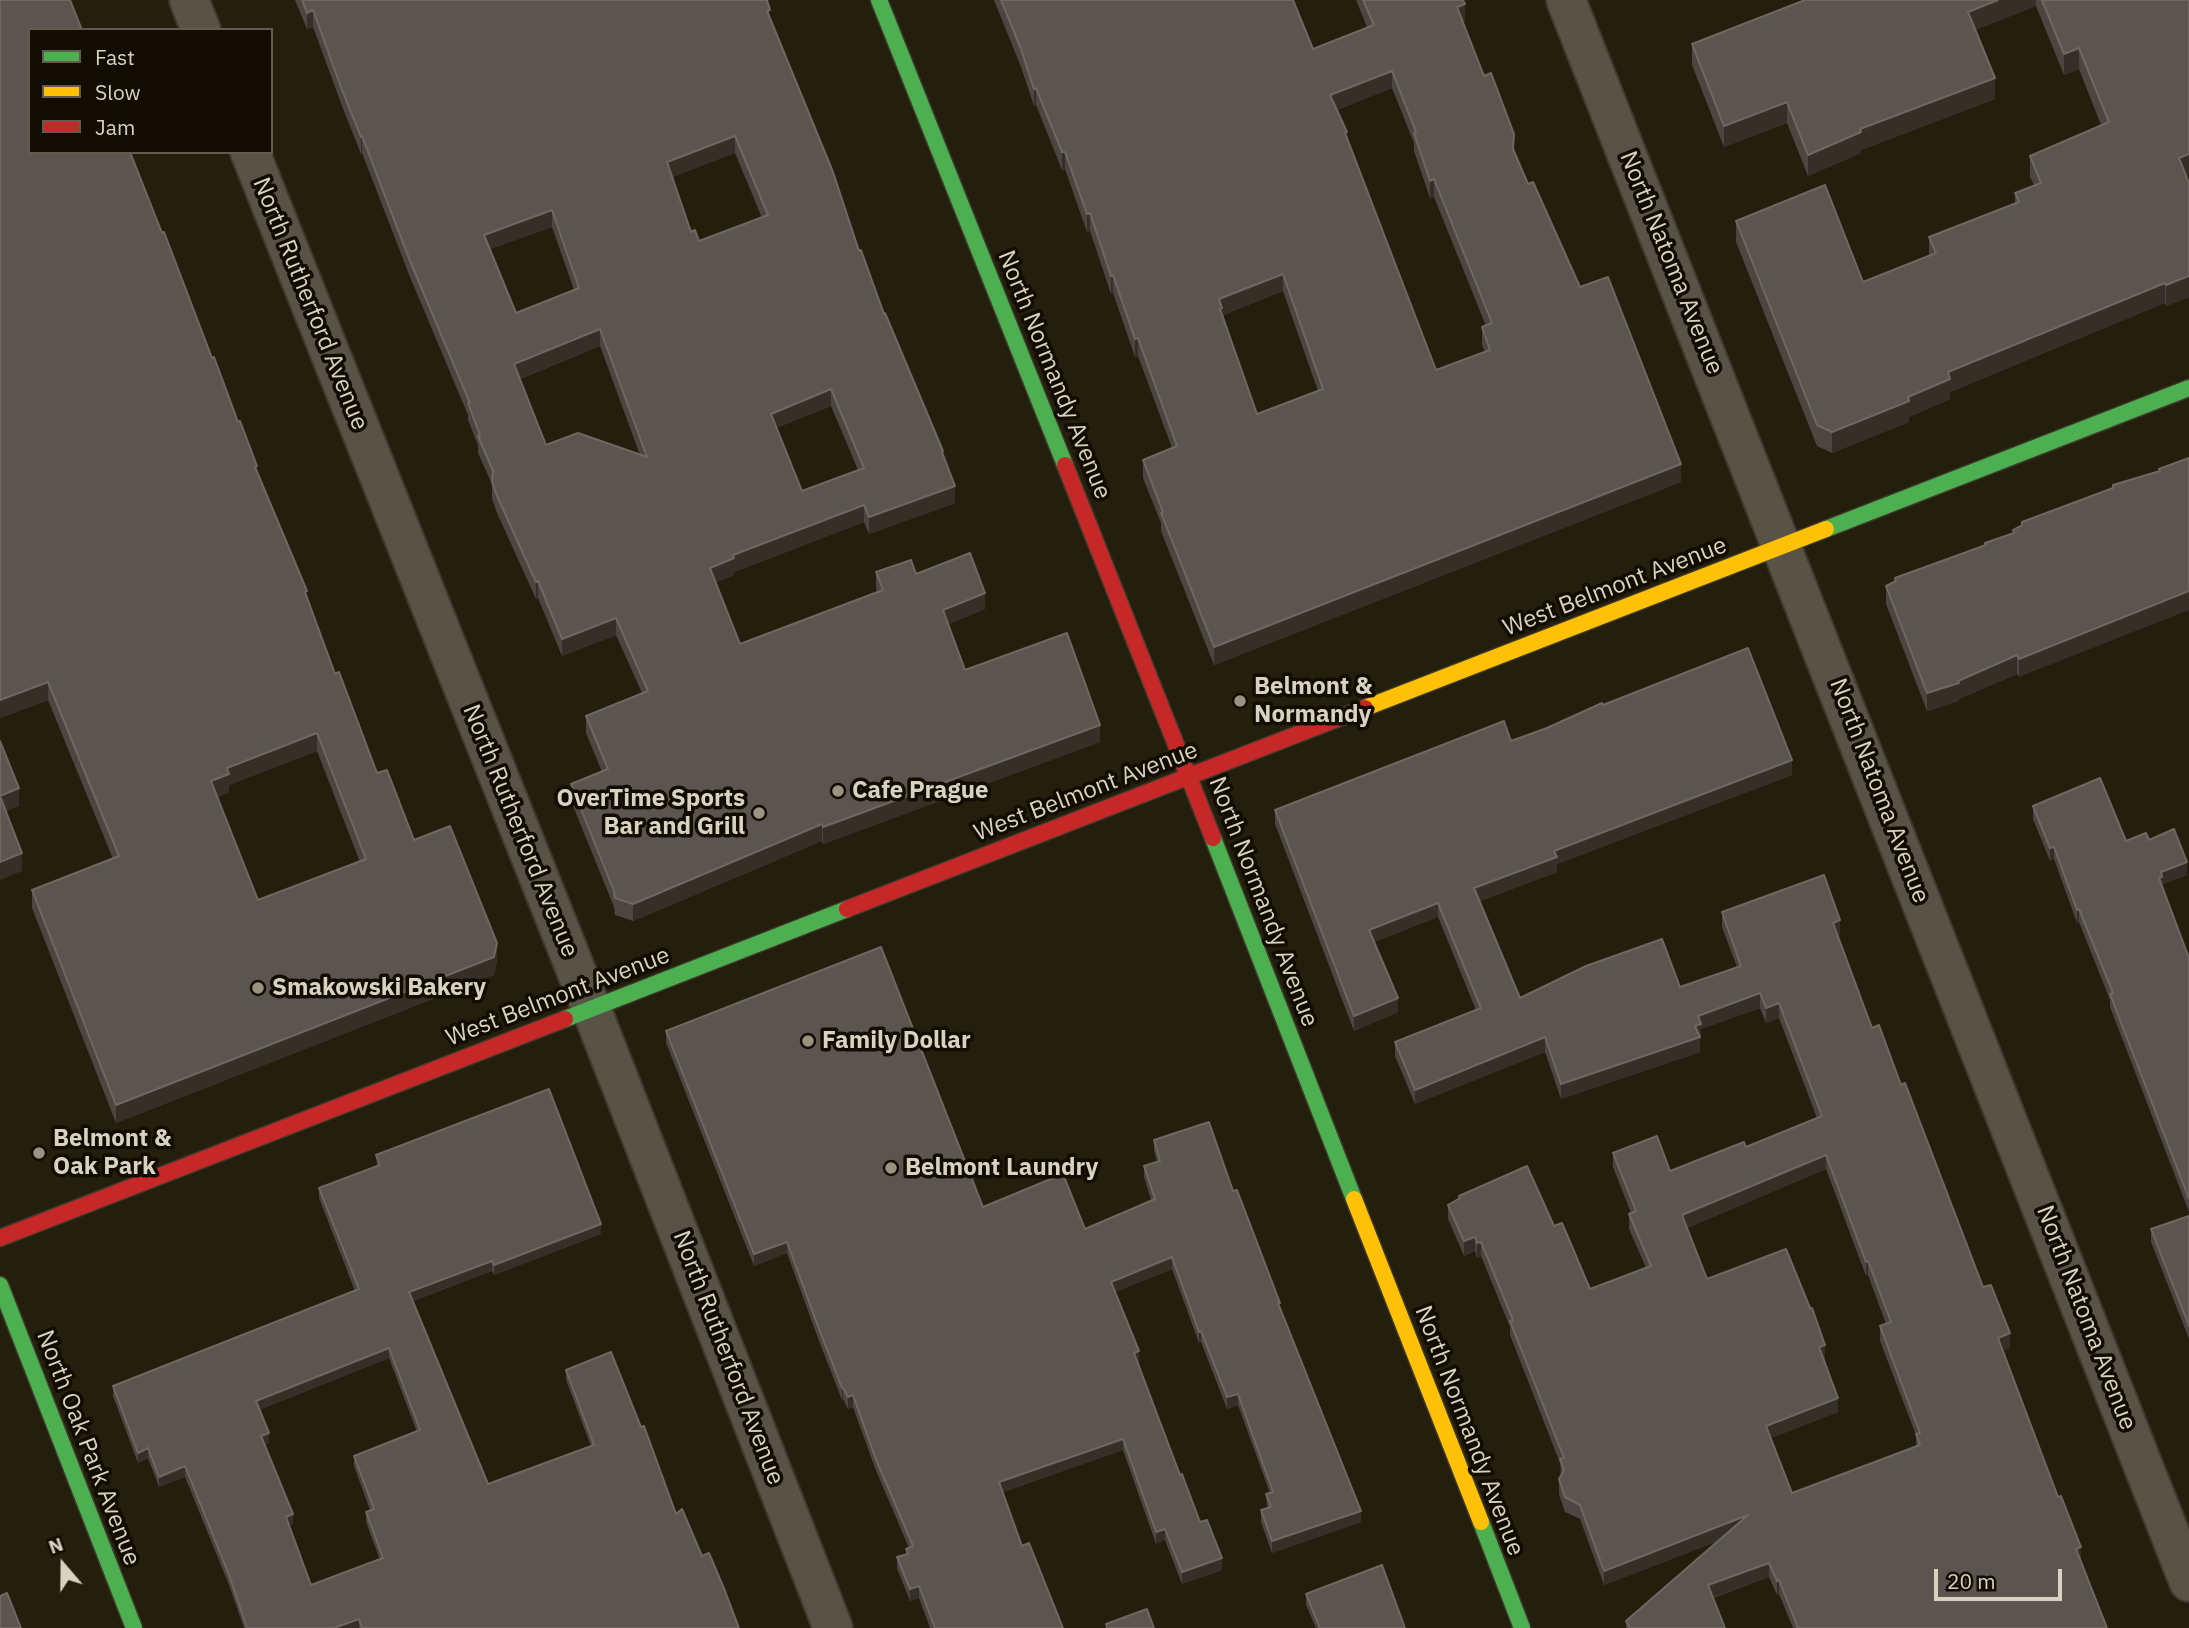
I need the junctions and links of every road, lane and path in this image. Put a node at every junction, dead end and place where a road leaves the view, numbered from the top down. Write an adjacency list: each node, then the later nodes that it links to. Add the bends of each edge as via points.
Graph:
1 (189, 0): 4 (street)
2 (880, 0): 8 (main road, North Normandy Avenue)
3 (1580, 4): 7 (street, North Natoma Avenue)
4 (200, 28)
5 (251, 154): 9 (street, North Rutherford Avenue)
6 (2189, 388): 7 (main road, West Belmont Avenue)
7 (1783, 546): 8 (main road, West Belmont Avenue); 12 (street, North Natoma Avenue)
8 (1189, 776): 9 (main road, West Belmont Avenue); 15 (main road, North Normandy Avenue)
9 (591, 1008): 10 (main road, West Belmont Avenue); 14 (street, North Rutherford Avenue)
10 (0, 1238)
11 (0, 1285): 13 (main road, North Oak Park Avenue)
12 (2189, 1582)
13 (134, 1628)
14 (833, 1628)
15 (1522, 1628)

